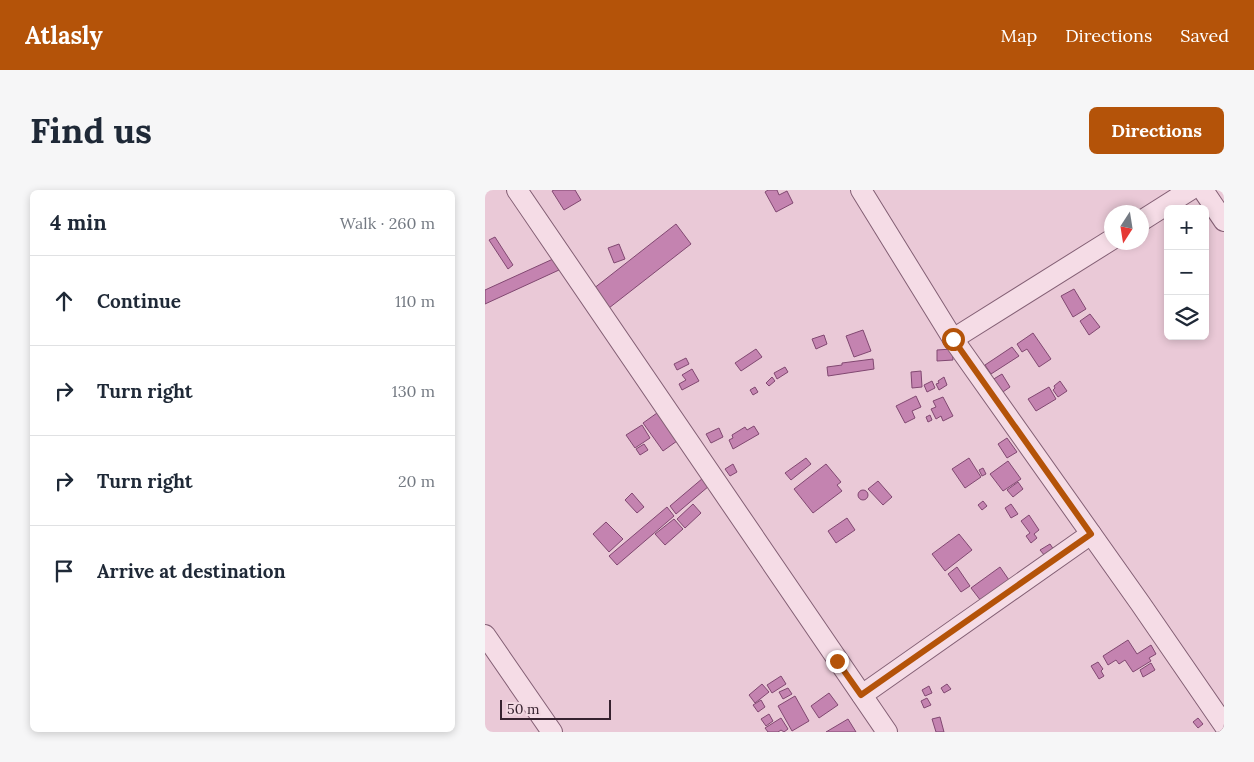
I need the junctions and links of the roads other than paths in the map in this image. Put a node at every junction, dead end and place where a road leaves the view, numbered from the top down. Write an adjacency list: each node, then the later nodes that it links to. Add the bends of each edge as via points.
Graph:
1 (517, 190): 11 (street)
2 (861, 190): 8 (street)
3 (1190, 190): 5 (street)
4 (1203, 190): 6 (street)
5 (1149, 216)
6 (1224, 221)
7 (1104, 244): 8 (street)
8 (953, 339): 9 (street)
9 (1091, 534): 11 (street); 12 (street)
10 (485, 635): 13 (street)
11 (861, 695): 14 (street)
12 (1224, 725)
13 (552, 732)
14 (887, 732)

